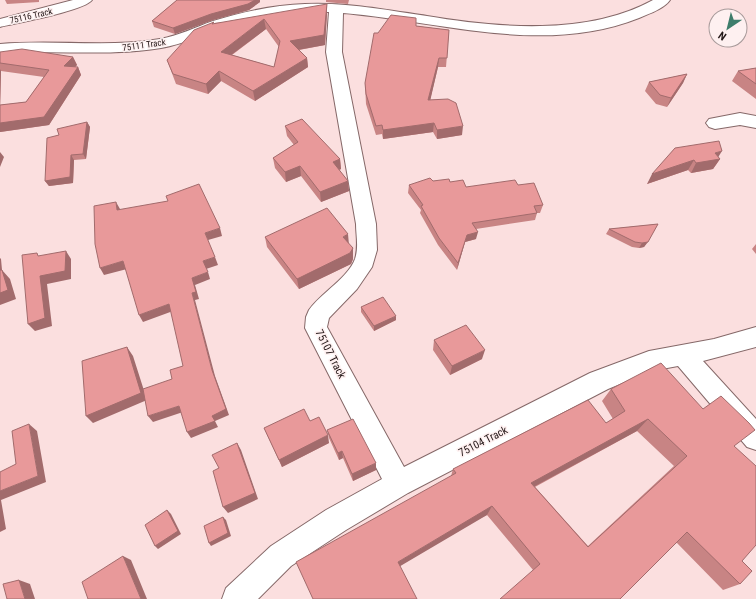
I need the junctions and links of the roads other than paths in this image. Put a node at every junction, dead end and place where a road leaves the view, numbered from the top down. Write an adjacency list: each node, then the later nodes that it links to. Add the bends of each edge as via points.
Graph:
1 (85, 0): 4 (street, 75116 Track, via 71,6)
2 (663, 0): 3 (street, 75111 Track, via 641,12 608,22 590,26 549,28 481,26)
3 (336, 9): 5 (street, 75111 Track, via 303,8 262,14 221,24 161,44 126,49 22,46); 11 (street, 75107 Track, via 334,52 366,224 367,250 363,266 321,311 317,317 316,328)
4 (0, 23)
5 (0, 49)
6 (756, 122): 7 (street, via 740,119)
7 (715, 123)
8 (756, 337): 9 (street, 75104 Track)
9 (683, 355): 10 (street); 11 (street, 75104 Track, via 649,361 599,381)
10 (756, 438)
11 (399, 484): 12 (street, 75104 Track, via 336,520 281,556)
12 (237, 599)

